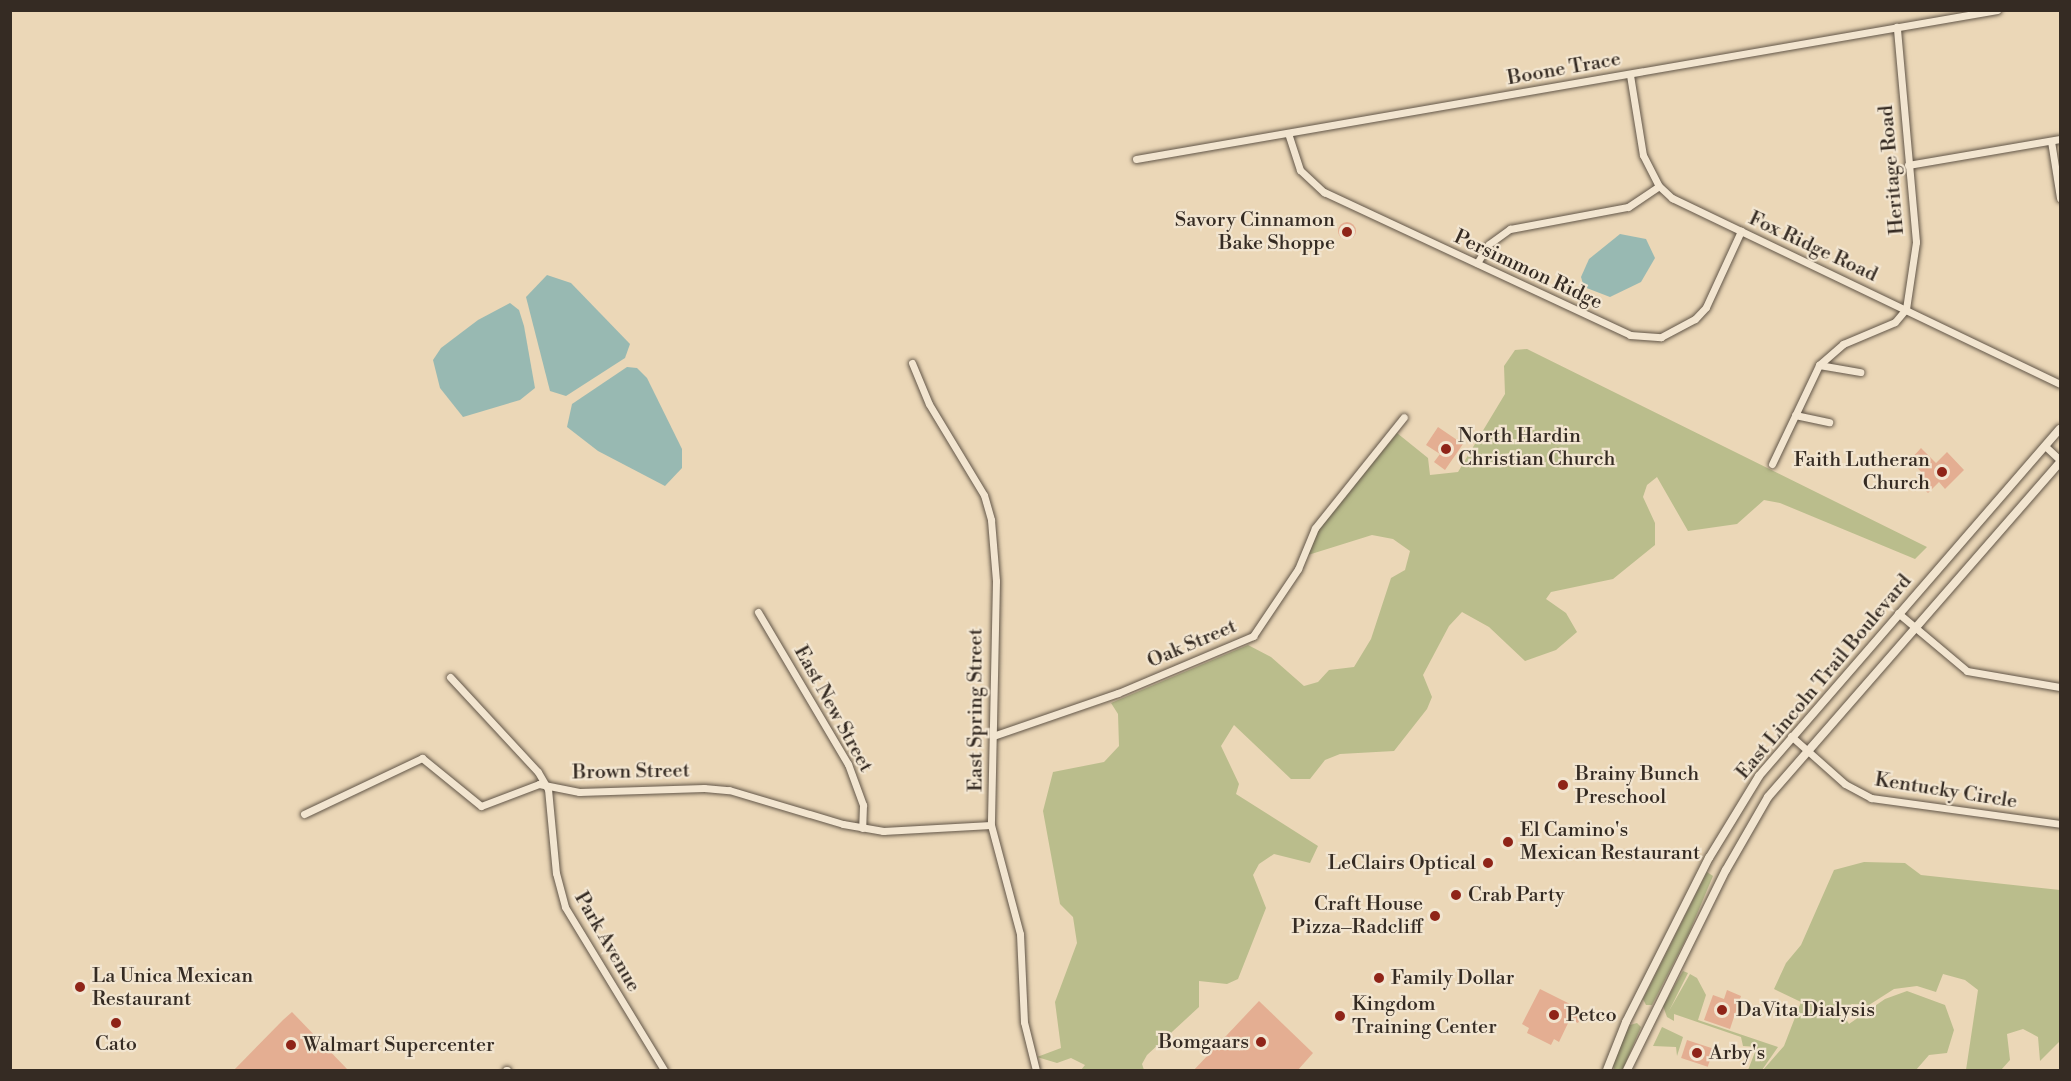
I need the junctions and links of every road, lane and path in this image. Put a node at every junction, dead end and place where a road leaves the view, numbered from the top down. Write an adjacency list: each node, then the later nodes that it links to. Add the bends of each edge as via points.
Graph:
1 (1997, 10): 2 (street, Boone Trace)
2 (1897, 27): 3 (street, Boone Trace); 8 (street, Heritage Road)
3 (1630, 75): 4 (street, Boone Trace); 9 (street, Fox Ridge Road, via 1643,155)
4 (1288, 133): 7 (street, Boone Trace); 12 (street, Persimmon Ridge, via 1295,159 1310,182)
5 (2061, 139): 6 (street)
6 (2051, 141): 8 (street); 10 (street)
7 (1136, 159)
8 (1908, 165): 13 (street, Heritage Road, via 1916,242)
9 (1659, 186): 11 (street, Fox Ridge Road, via 1678,201); 12 (street, via 1628,207 1510,230 1489,244)
10 (2061, 198)
11 (1741, 231): 12 (street, Persimmon Ridge, via 1706,307 1679,330 1661,337 1616,330); 13 (street, Fox Ridge Road)
12 (1477, 263)
13 (1906, 309): 15 (street, via 1895,322 1843,344); 17 (street, Fox Ridge Road)
14 (912, 363): 30 (street, East Spring Street, via 929,404 984,495 991,520 996,581)
15 (1820, 364): 16 (street); 18 (street)
16 (1860, 372)
17 (2061, 384)
18 (1795, 414): 20 (street); 24 (street)
19 (1404, 417): 30 (street, Oak Street, via 1315,528 1298,569 1253,636 1118,693)
20 (1829, 422)
21 (2061, 429): 22 (street, East Lincoln Trail Boulevard)
22 (2045, 446): 23 (street); 26 (street, East Lincoln Trail Boulevard)
23 (2061, 461): 27 (street, East Lincoln Trail Boulevard)
24 (1772, 464)
25 (758, 612): 37 (street, East New Street, via 849,764 864,805)
26 (1898, 614): 27 (street); 31 (street, East Lincoln Trail Boulevard)
27 (1913, 627): 29 (street, via 1967,671); 32 (street, East Lincoln Trail Boulevard)
28 (450, 677): 33 (street, Park Avenue)
29 (2061, 687)
30 (993, 736): 36 (street, East Spring Street)
31 (1791, 736): 32 (street, Kentucky Circle); 40 (street, East Lincoln Trail Boulevard, via 1720,837 1626,1022)
32 (1806, 749): 35 (street, Kentucky Circle, via 1845,784 1871,798); 41 (street, East Lincoln Trail Boulevard, via 1754,820)
33 (544, 784): 34 (street, Brown Street, via 481,806 466,799 437,766 422,758); 37 (street, Brown Street, via 579,792 729,790); 38 (street, Park Avenue, via 551,799 556,873 565,907)
34 (304, 814)
35 (2061, 824)
36 (991, 825): 37 (street, Brown Street, via 896,831); 39 (street, East Spring Street, via 1020,934 1024,1022)
37 (862, 828)
38 (664, 1071)
39 (1036, 1071)
40 (1607, 1071)
41 (1628, 1071)

